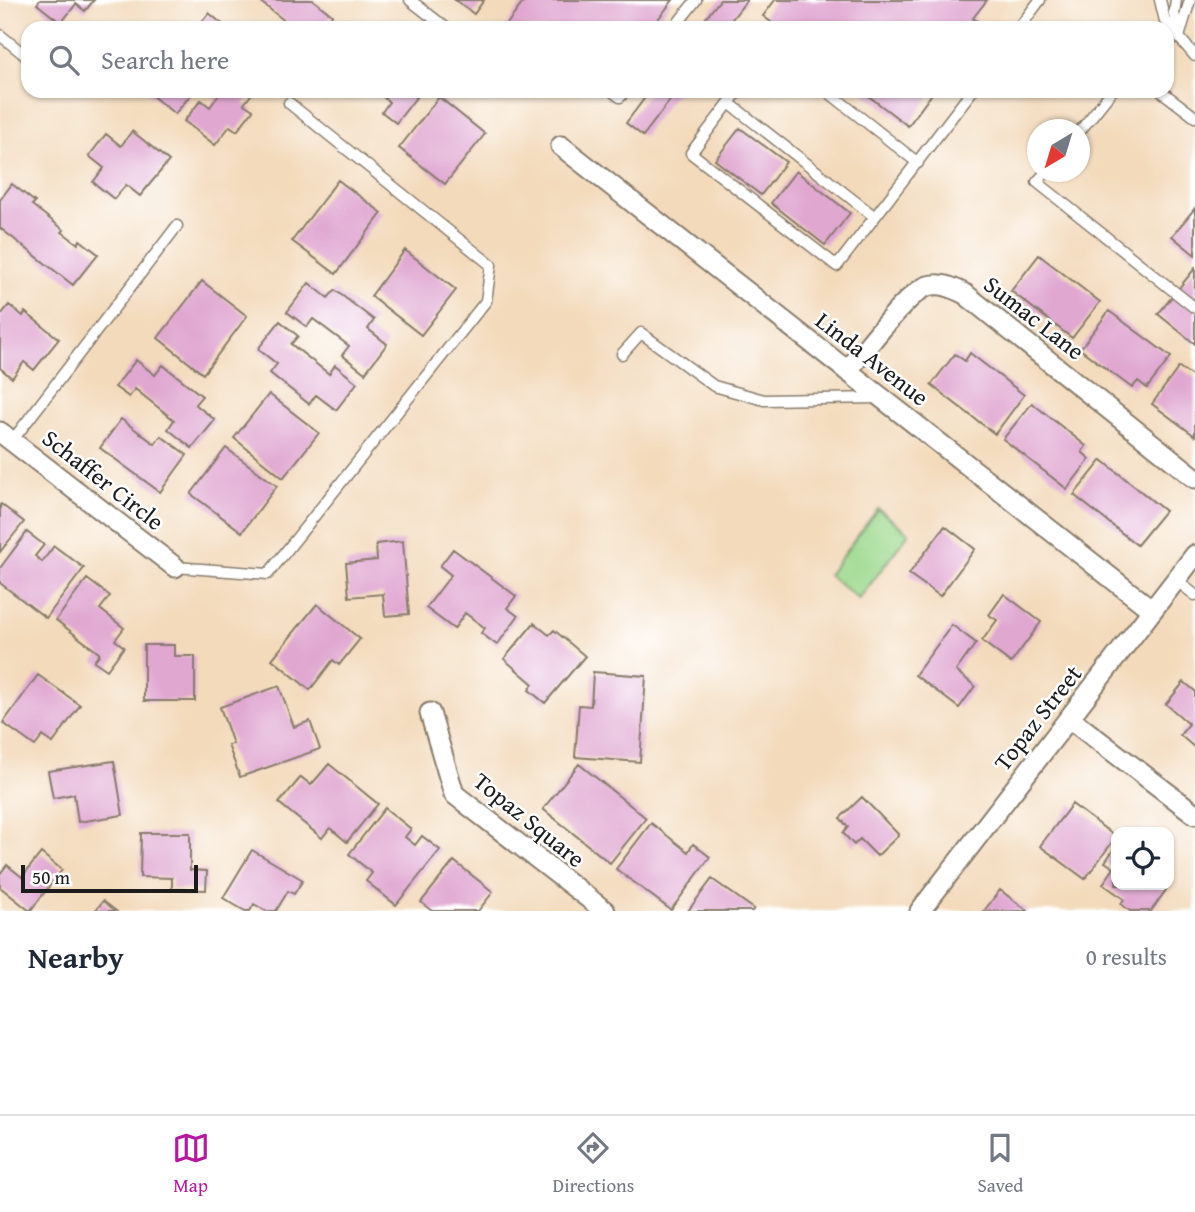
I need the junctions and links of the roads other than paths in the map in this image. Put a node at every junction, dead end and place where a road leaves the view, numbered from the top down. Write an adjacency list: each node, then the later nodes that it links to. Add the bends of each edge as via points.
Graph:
1 (410, 0): 7 (lane)
2 (696, 0): 8 (lane)
3 (1040, 0): 9 (lane)
4 (1160, 0): 10 (lane)
5 (1175, 0): 13 (lane)
6 (1190, 0): 13 (lane)
7 (437, 21)
8 (680, 21)
9 (1024, 21)
10 (1165, 21)
11 (1174, 31): 13 (lane)
12 (0, 35): 14 (lane)
13 (1179, 37): 15 (lane)
14 (21, 51)
15 (1195, 56)
16 (733, 98): 22 (lane)
17 (836, 98): 26 (lane)
18 (967, 98): 26 (lane)
19 (1106, 98): 24 (lane)
20 (1170, 98): 23 (lane)
21 (289, 103): 37 (lane, via 491,265 486,301 268,574)
22 (729, 103): 28 (lane); 28 (lane, via 691,153 837,266)
23 (1195, 117)
24 (1090, 119)
25 (561, 146): 32 (street, Linda Avenue)
26 (918, 163): 28 (lane)
27 (1037, 182): 30 (lane)
28 (875, 217)
29 (177, 226): 34 (lane)
30 (1195, 308)
31 (622, 354): 33 (lane, via 641,333 714,386 764,400)
32 (848, 371): 33 (street, Linda Avenue); 35 (street, Sumac Lane, via 910,298 928,286 947,285 965,294)
33 (882, 398): 40 (street, Linda Avenue)
34 (6, 436): 37 (street, Schaffer Circle)
35 (1195, 478)
36 (1195, 555): 38 (street, Topaz Street)
37 (175, 567)
38 (1176, 580): 39 (lane); 40 (street, Topaz Street)
39 (1195, 595)
40 (1152, 610): 42 (street, Topaz Street)
41 (430, 713): 44 (street, Topaz Square, via 454,794)
42 (1069, 718): 43 (street); 45 (street, Topaz Street)
43 (1195, 814)
44 (605, 911)
45 (920, 911)

